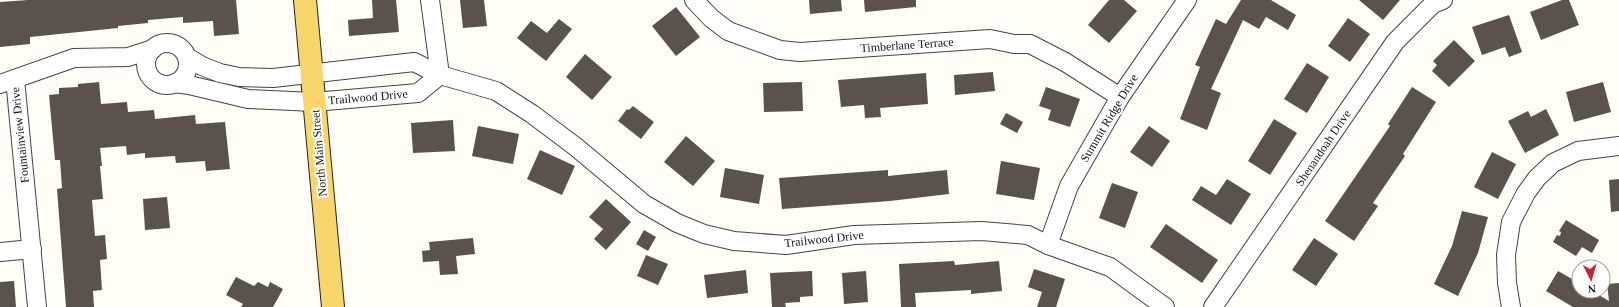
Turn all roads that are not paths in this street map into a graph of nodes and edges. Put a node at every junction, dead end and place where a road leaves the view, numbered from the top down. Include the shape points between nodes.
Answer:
1 (305, 0) edge
2 (430, 0) edge
3 (694, 0) edge
4 (1187, 0) edge
5 (1443, 0) edge
6 (153, 49) junction
7 (128, 57) junction
8 (187, 57) junction
9 (148, 74) junction
10 (312, 74) junction
11 (440, 75) junction
12 (8, 82) edge
13 (175, 83) junction
14 (1120, 97) junction
15 (314, 102) junction
16 (1619, 146) edge
17 (1048, 245) junction
18 (32, 249) junction
19 (0, 252) edge
20 (37, 307) edge
21 (333, 307) edge
22 (1165, 307) edge
23 (1213, 307) edge
24 (1511, 307) edge

1 - 10 main road, North Main Street
2 - 11 street
3 - 14 street, Timberlane Terrace via 728,31 780,50 800,52 990,39 1030,44 1065,62
4 - 14 street, Summit Ridge Drive
5 - 23 street, Shenandoah Drive via 1433,4 1395,42
6 - 7 street, Fountainview Drive
6 - 8 street, Fountainview Drive via 158,45 172,44 184,51
6 - 9 street via 146,60
7 - 9 street
7 - 12 street, Fountainview Drive via 74,58
8 - 10 street, Fountainview Drive via 202,66 239,77 273,78
8 - 13 street via 187,71
9 - 13 street via 158,83
10 - 11 street, Trailwood Drive via 414,62
10 - 15 main road, North Main Street
11 - 15 street, Trailwood Drive via 418,93
11 - 17 street, Trailwood Drive via 496,91 576,147 644,204 704,234 734,241 786,245 854,235 982,231 1028,235
12 - 18 street, Fountainview Drive
13 - 15 street via 248,99
14 - 17 street, Summit Ridge Drive via 1069,186
15 - 21 main road, North Main Street
16 - 24 street via 1578,151 1553,163 1526,193 1511,222 1506,255
17 - 22 street, Trailwood Drive via 1110,267
18 - 19 street
18 - 20 street, Fountainview Drive

